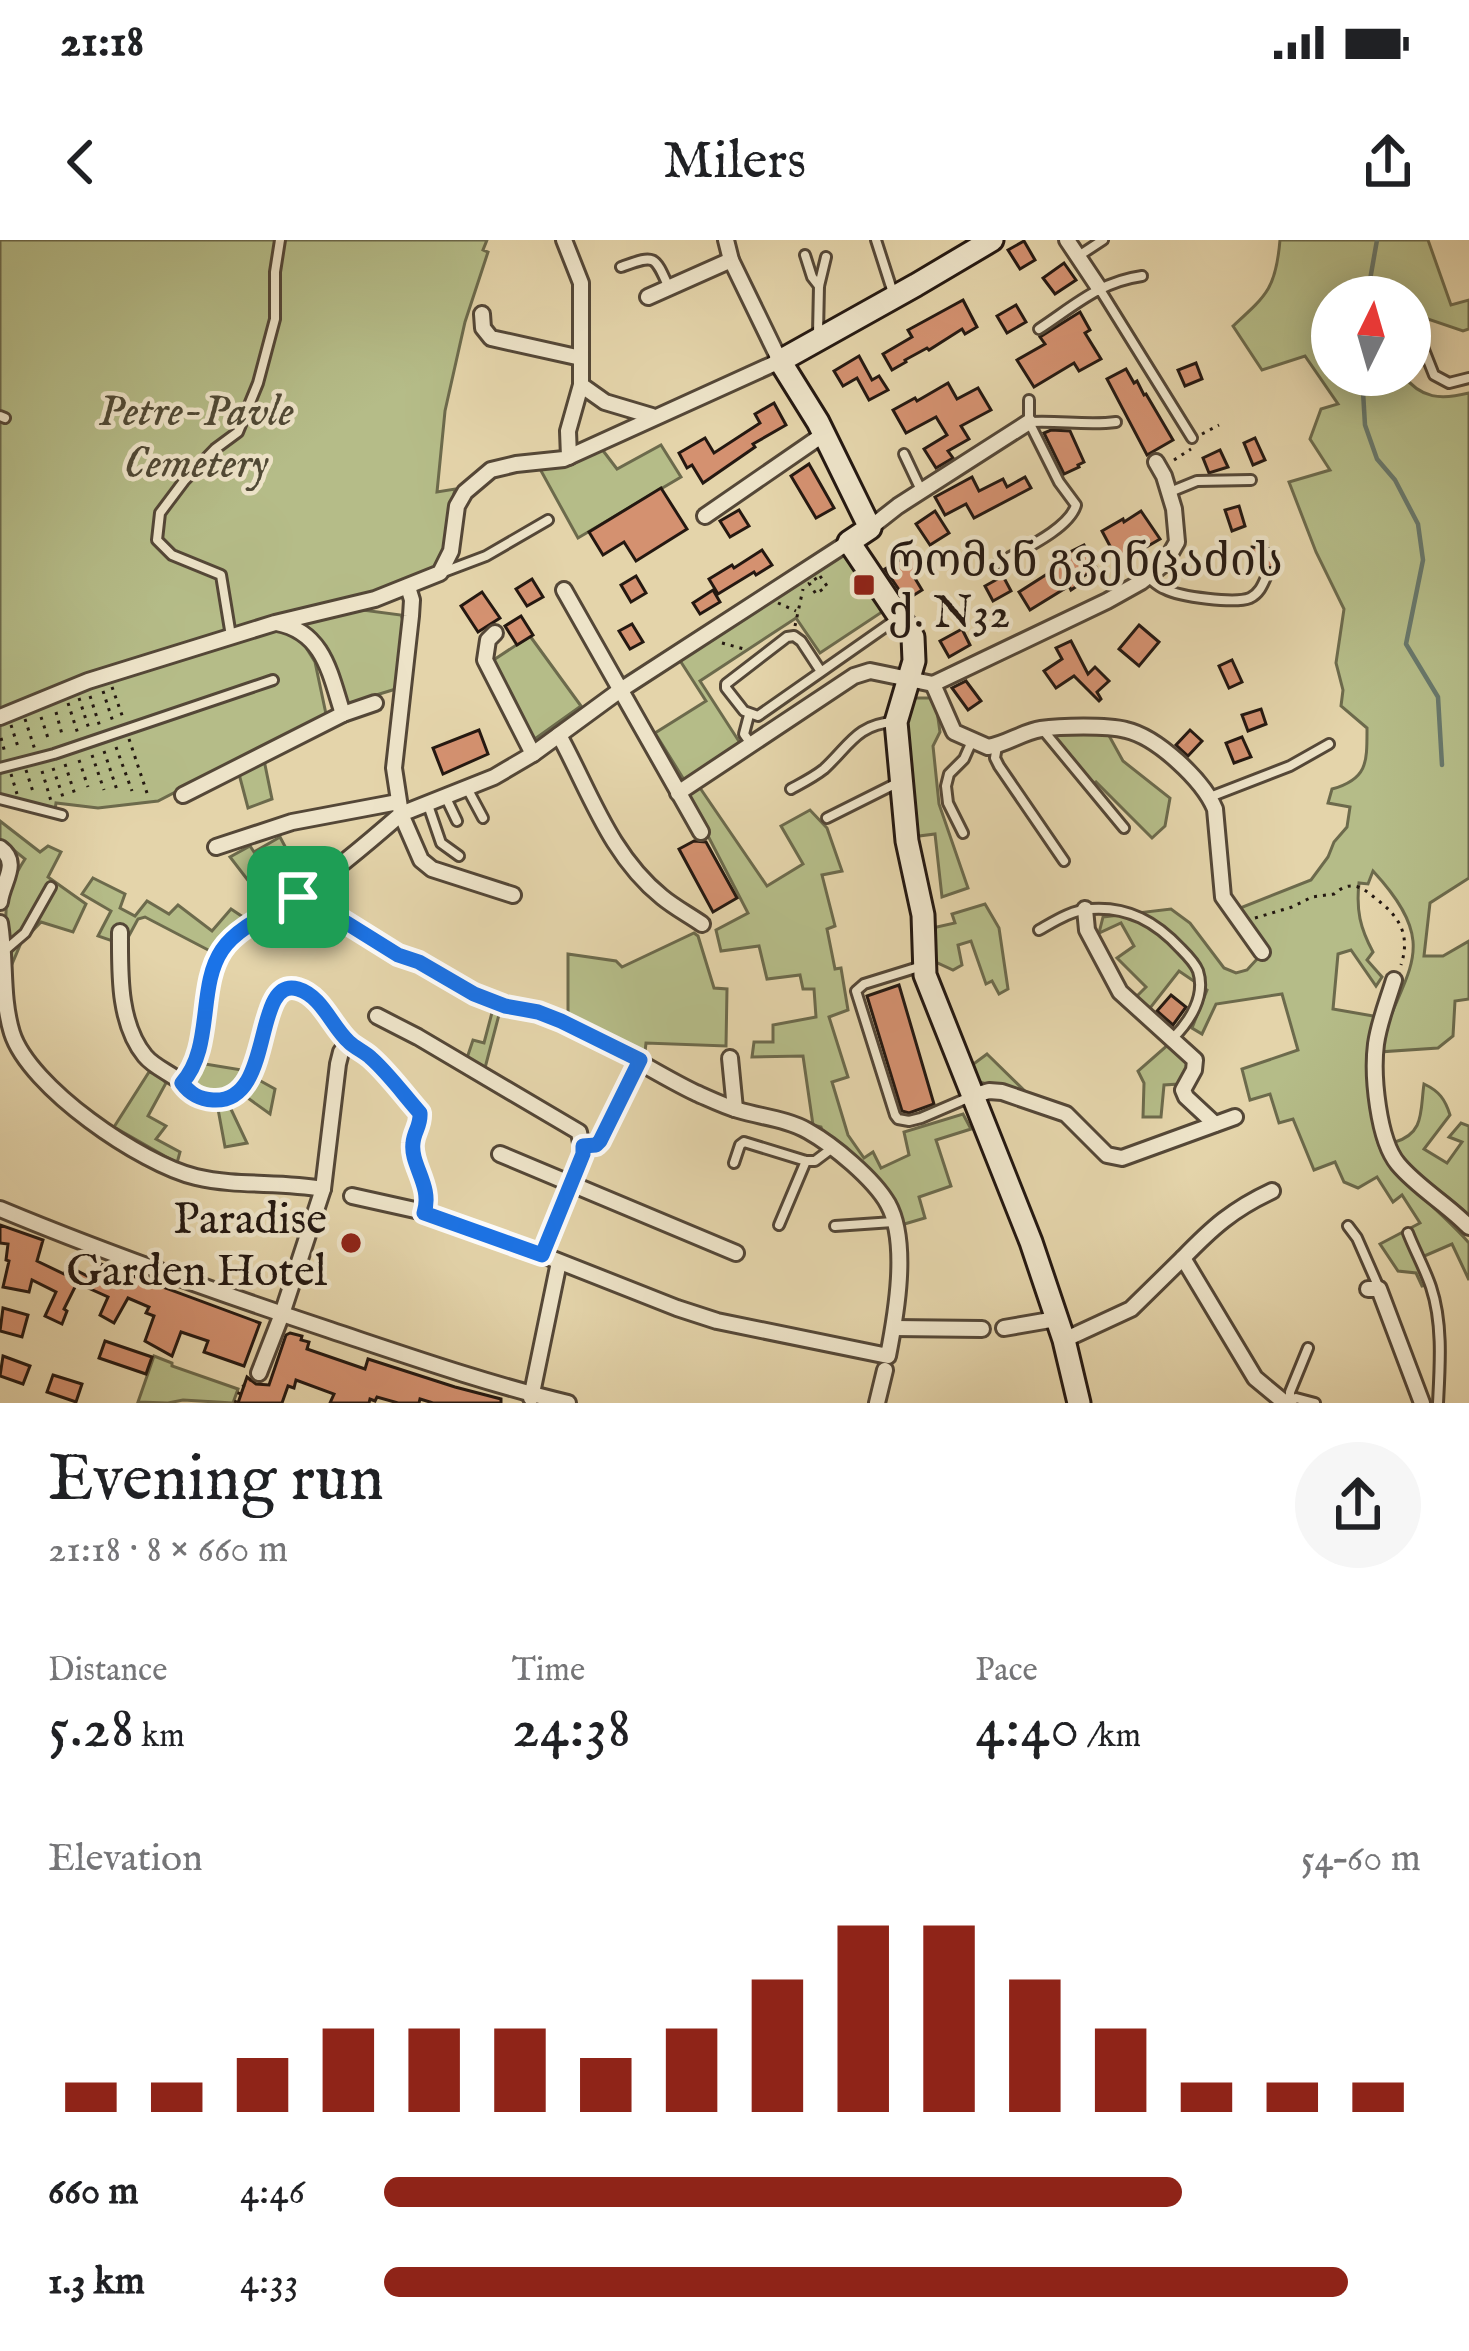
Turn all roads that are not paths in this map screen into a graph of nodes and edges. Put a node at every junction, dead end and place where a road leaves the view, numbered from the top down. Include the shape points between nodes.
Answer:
1 (280, 240) edge
2 (564, 240) edge
3 (876, 240) edge
4 (992, 240) edge
5 (1067, 240) edge
6 (1103, 240) edge
7 (727, 246) edge
8 (963, 247) edge
9 (806, 255) dead end
10 (1078, 256) junction
11 (826, 257) dead end
12 (621, 267) dead end
13 (1142, 276) dead end
14 (819, 286) junction
15 (669, 287) junction
16 (1100, 288) junction
17 (648, 297) dead end
18 (894, 298) junction
19 (482, 314) dead end
20 (1039, 329) dead end
21 (818, 340) junction
22 (581, 358) junction
23 (780, 361) junction
24 (1431, 368) edge
25 (1469, 378) edge
26 (581, 385) junction
27 (1029, 400) dead end
28 (655, 416) junction
29 (1029, 422) junction
30 (1115, 422) dead end
31 (824, 434) junction
32 (1192, 439) road end
33 (904, 454) dead end
34 (569, 457) junction
35 (1160, 469) road end
36 (1251, 481) dead end
37 (922, 491) junction
38 (1169, 493) junction
39 (705, 516) dead end
40 (548, 520) dead end
41 (870, 528) junction
42 (849, 542) junction
43 (994, 566) dead end
44 (440, 573) junction
45 (1267, 575) dead end
46 (1148, 577) junction
47 (408, 587) junction
48 (564, 590) dead end
49 (900, 617) junction
50 (275, 623) junction
51 (495, 633) dead end
52 (231, 636) junction
53 (820, 670) junction
54 (273, 680) dead end
55 (921, 682) junction
56 (620, 691) junction
57 (375, 703) dead end
58 (343, 714) junction
59 (749, 715) junction
60 (0, 717) edge
61 (896, 722) junction
62 (1042, 729) junction
63 (559, 735) junction
64 (972, 741) junction
65 (751, 744) junction
66 (1329, 744) dead end
67 (997, 746) junction
68 (533, 754) junction
69 (0, 768) edge
70 (900, 782) junction
71 (468, 788) junction
72 (791, 789) dead end
73 (678, 793) junction
74 (183, 795) dead end
75 (1210, 796) junction
76 (446, 797) junction
77 (0, 799) edge
78 (428, 804) junction
79 (400, 808) junction
80 (62, 815) dead end
81 (483, 818) dead end
82 (827, 818) dead end
83 (458, 821) dead end
84 (1124, 828) dead end
85 (701, 832) dead end
86 (963, 833) dead end
87 (0, 848) edge
88 (217, 848) dead end
89 (459, 856) dead end
90 (1064, 861) dead end
91 (51, 887) dead end
92 (513, 895) dead end
93 (298, 897) junction
94 (0, 902) edge
95 (1085, 909) junction
96 (0, 923) edge
97 (702, 924) dead end
98 (1039, 930) dead end
99 (120, 932) dead end
100 (4, 951) junction
101 (1262, 952) dead end
102 (924, 966) junction
103 (1394, 980) road end
104 (377, 1016) dead end
105 (1172, 1039) junction
106 (348, 1042) junction
107 (730, 1058) dead end
108 (182, 1083) junction
109 (972, 1096) junction
110 (735, 1109) junction
111 (1235, 1117) dead end
112 (1215, 1124) junction
113 (832, 1149) junction
114 (500, 1154) dead end
115 (806, 1161) junction
116 (734, 1163) dead end
117 (572, 1181) junction
118 (323, 1189) junction
119 (1272, 1191) dead end
120 (352, 1196) dead end
121 (0, 1209) edge
122 (424, 1213) junction
123 (895, 1222) junction
124 (778, 1225) dead end
125 (835, 1226) dead end
126 (1348, 1226) dead end
127 (1469, 1227) edge
128 (1408, 1233) dead end
129 (736, 1253) dead end
130 (542, 1255) junction
131 (1183, 1258) junction
132 (560, 1262) junction
133 (1373, 1289) joint
134 (282, 1314) junction
135 (894, 1328) junction
136 (1004, 1328) dead end
137 (982, 1329) dead end
138 (1060, 1329) junction
139 (1308, 1348) dead end
140 (886, 1363) junction
141 (259, 1373) dead end
142 (531, 1399) edge
143 (1288, 1402) edge
144 (568, 1403) edge
145 (878, 1403) edge
146 (1079, 1403) edge
147 (1315, 1403) edge
148 (1422, 1403) edge
149 (1438, 1403) edge

1 - 52 lane via 275,319 238,432 160,513 158,540 172,555 221,574
2 - 22 street via 581,283
3 - 18 lane
4 - 8 street
5 - 10 street
6 - 10 lane
7 - 15 street
7 - 23 street
8 - 18 street
9 - 14 lane
10 - 16 street
11 - 14 lane
12 - 15 lane via 653,258
13 - 16 lane
14 - 21 lane
15 - 17 street
16 - 20 lane
16 - 32 lane
18 - 21 street
19 - 22 street via 491,338
21 - 23 street
22 - 26 street
23 - 28 street
23 - 31 street
24 - 25 lane via 1449,383
26 - 28 street via 605,402
26 - 34 street
27 - 29 lane
28 - 34 street
29 - 30 lane
29 - 37 street
29 - 43 lane via 1076,513
31 - 39 street
31 - 41 street
33 - 37 lane
34 - 44 street via 491,470 477,480 457,506
35 - 38 street
36 - 38 lane via 1197,481
37 - 41 street
38 - 46 street via 1177,542
40 - 44 lane
41 - 42 street
42 - 49 street
42 - 56 street via 814,573
44 - 47 street
45 - 46 lane via 1252,597 1238,600 1165,590
46 - 55 street
47 - 50 street
47 - 79 street via 394,768
48 - 56 street
49 - 53 lane
49 - 55 street via 913,637
50 - 52 street
50 - 58 street via 318,647
51 - 68 street via 485,660
52 - 60 street
53 - 59 lane
53 - 59 lane via 801,641 787,637 726,684
54 - 69 lane
55 - 61 street
55 - 64 street via 954,732
55 - 65 street via 870,671 854,676
56 - 63 street
56 - 73 street
57 - 58 street
58 - 74 street
59 - 65 lane via 744,734
61 - 70 street
61 - 72 lane via 865,728
62 - 67 street
62 - 75 street via 1127,730 1158,746
62 - 84 lane
63 - 68 street
63 - 97 street via 618,849 663,898
64 - 67 street
64 - 86 lane via 946,786
65 - 73 street
66 - 75 lane
67 - 90 lane via 994,758
68 - 71 street
70 - 82 lane
70 - 102 street
71 - 76 street
71 - 81 lane
73 - 85 street
75 - 101 street via 1223,896
76 - 78 street
76 - 83 lane
77 - 80 lane
78 - 79 street
78 - 89 lane via 442,843
79 - 88 street via 292,822
79 - 92 street via 421,860
79 - 93 street
87 - 94 street via 11,863
91 - 100 lane via 25,934
93 - 108 street via 221,951 193,1069
93 - 110 street via 474,994 561,1021
95 - 98 lane
95 - 105 street via 1114,985
95 - 105 lane via 1112,909 1157,926 1198,969 1196,1006
96 - 100 street
99 - 108 street via 134,1038
100 - 118 street via 14,1039 88,1118 164,1167 193,1176
102 - 109 street
102 - 109 lane via 856,991 895,1115 909,1121
103 - 127 street via 1376,1046 1380,1118 1393,1159
104 - 117 street via 579,1132 583,1154
105 - 112 street via 1196,1064 1186,1097
106 - 108 street via 319,1004 290,989 272,1004 242,1090 215,1100 190,1094
106 - 118 street via 338,1064
106 - 122 street via 420,1113 413,1141
107 - 110 street
109 - 112 street via 1002,1092 1066,1114 1103,1151 1122,1158
109 - 138 street
110 - 113 street via 795,1125
111 - 112 street
113 - 115 lane
113 - 123 street via 873,1184
114 - 117 street
115 - 116 lane via 744,1142
115 - 124 lane
117 - 129 street
117 - 130 street
118 - 134 street
119 - 131 street via 1215,1224
120 - 122 street
121 - 134 street
122 - 130 street
123 - 125 lane
123 - 135 street
126 - 133 lane
128 - 149 lane via 1436,1310
130 - 132 street
131 - 138 street via 1131,1310
131 - 143 street via 1255,1378
132 - 140 street via 677,1309
132 - 142 street
133 - 148 street
134 - 141 street
134 - 142 street
135 - 137 street
135 - 140 street
136 - 138 street
138 - 146 street
139 - 143 lane
140 - 145 street
142 - 144 street
143 - 147 lane

